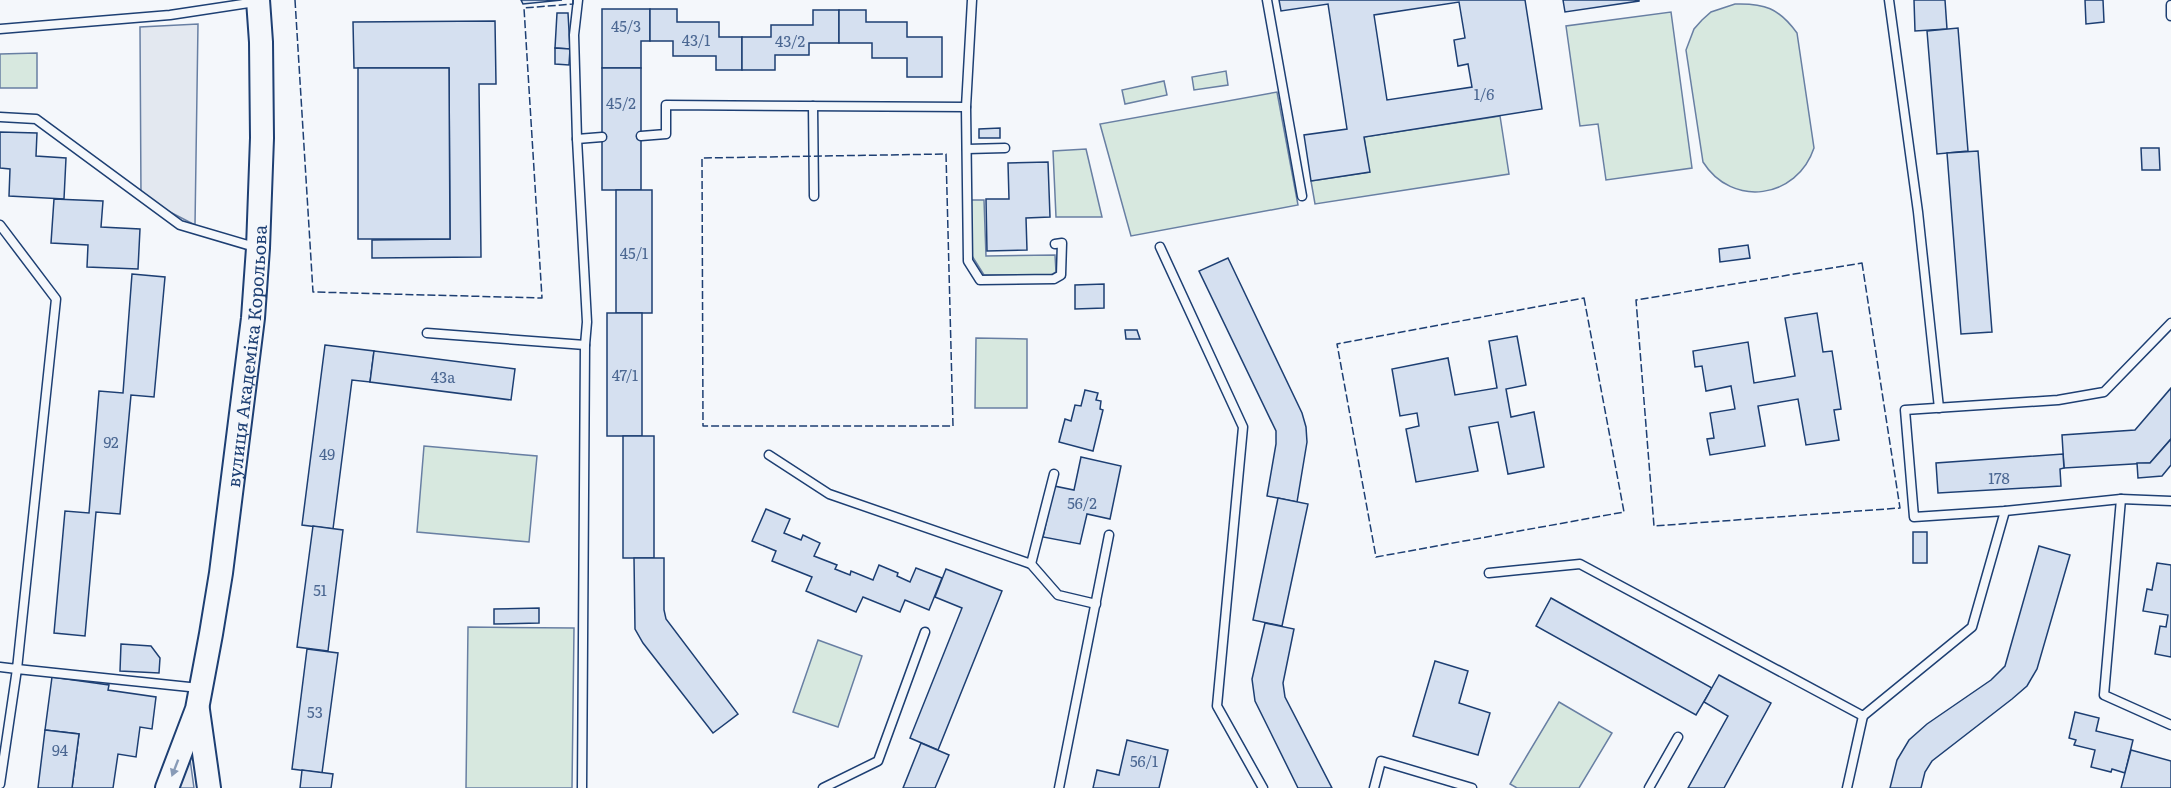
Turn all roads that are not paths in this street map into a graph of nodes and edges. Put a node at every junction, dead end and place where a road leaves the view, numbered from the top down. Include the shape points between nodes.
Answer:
1 (578, 0) edge
2 (972, 0) edge
3 (1268, 0) edge
4 (1889, 0) edge
5 (258, 1) edge
6 (2170, 3) edge
7 (170, 15) junction
8 (2171, 16) edge
9 (170, 26) dead end
10 (0, 29) edge
11 (813, 106) junction
12 (966, 107) junction
13 (0, 117) edge
14 (641, 136) dead end
15 (602, 137) dead end
16 (577, 139) junction
17 (1005, 148) dead end
18 (967, 149) junction
19 (814, 196) dead end
20 (1302, 196) dead end
21 (0, 225) edge
22 (1055, 244) dead end
23 (1160, 247) dead end
24 (258, 248) junction
25 (2171, 323) edge
26 (427, 333) dead end
27 (585, 345) junction
28 (1939, 408) junction
29 (770, 455) dead end
30 (1054, 474) dead end
31 (2121, 499) junction
32 (2171, 501) edge
33 (2005, 511) junction
34 (1110, 536) dead end
35 (1031, 564) junction
36 (1489, 573) dead end
37 (1096, 604) junction
38 (925, 632) dead end
39 (0, 667) edge
40 (17, 669) junction
41 (199, 698) junction
42 (1863, 716) junction
43 (2171, 725) edge
44 (1678, 737) dead end
45 (0, 784) edge
46 (167, 788) edge
47 (209, 788) edge
48 (582, 788) edge
49 (823, 788) edge
50 (1059, 788) edge
51 (1263, 788) edge
52 (1374, 788) edge
53 (1472, 788) edge
54 (1649, 788) edge
55 (1847, 788) edge

1 - 16 lane via 574,35
2 - 12 lane
3 - 20 lane
4 - 28 lane
5 - 7 lane
5 - 24 main road, вулиця Академіка Корольова via 262,138
6 - 8 lane
7 - 9 lane
7 - 10 lane
11 - 12 lane
11 - 14 lane via 666,105 666,134
11 - 19 lane
12 - 18 lane
13 - 24 lane via 36,119 180,225
15 - 16 lane
16 - 27 lane
17 - 18 lane
18 - 22 lane via 968,261 980,280 1054,279 1061,275 1062,243
21 - 40 lane via 56,299
23 - 51 lane via 1243,427 1217,706
24 - 41 main road, вулиця Академіка Корольова via 221,573
25 - 28 lane via 2104,392 2058,400
26 - 27 lane
27 - 48 lane
28 - 33 lane via 1905,410 1914,517
29 - 35 lane via 829,494
30 - 35 lane
31 - 32 lane
31 - 33 lane
31 - 43 lane via 2104,695
33 - 42 lane via 1972,627
34 - 37 lane
35 - 37 lane via 1058,595
36 - 42 lane via 1580,564
37 - 50 lane
38 - 49 lane via 878,761
39 - 40 lane
40 - 41 lane
40 - 45 lane
41 -> 46 main road, вулиця Академіка Корольова
41 - 47 main road, вулиця Академіка Корольова
42 - 55 lane
44 - 54 lane
52 - 53 lane via 1381,761

